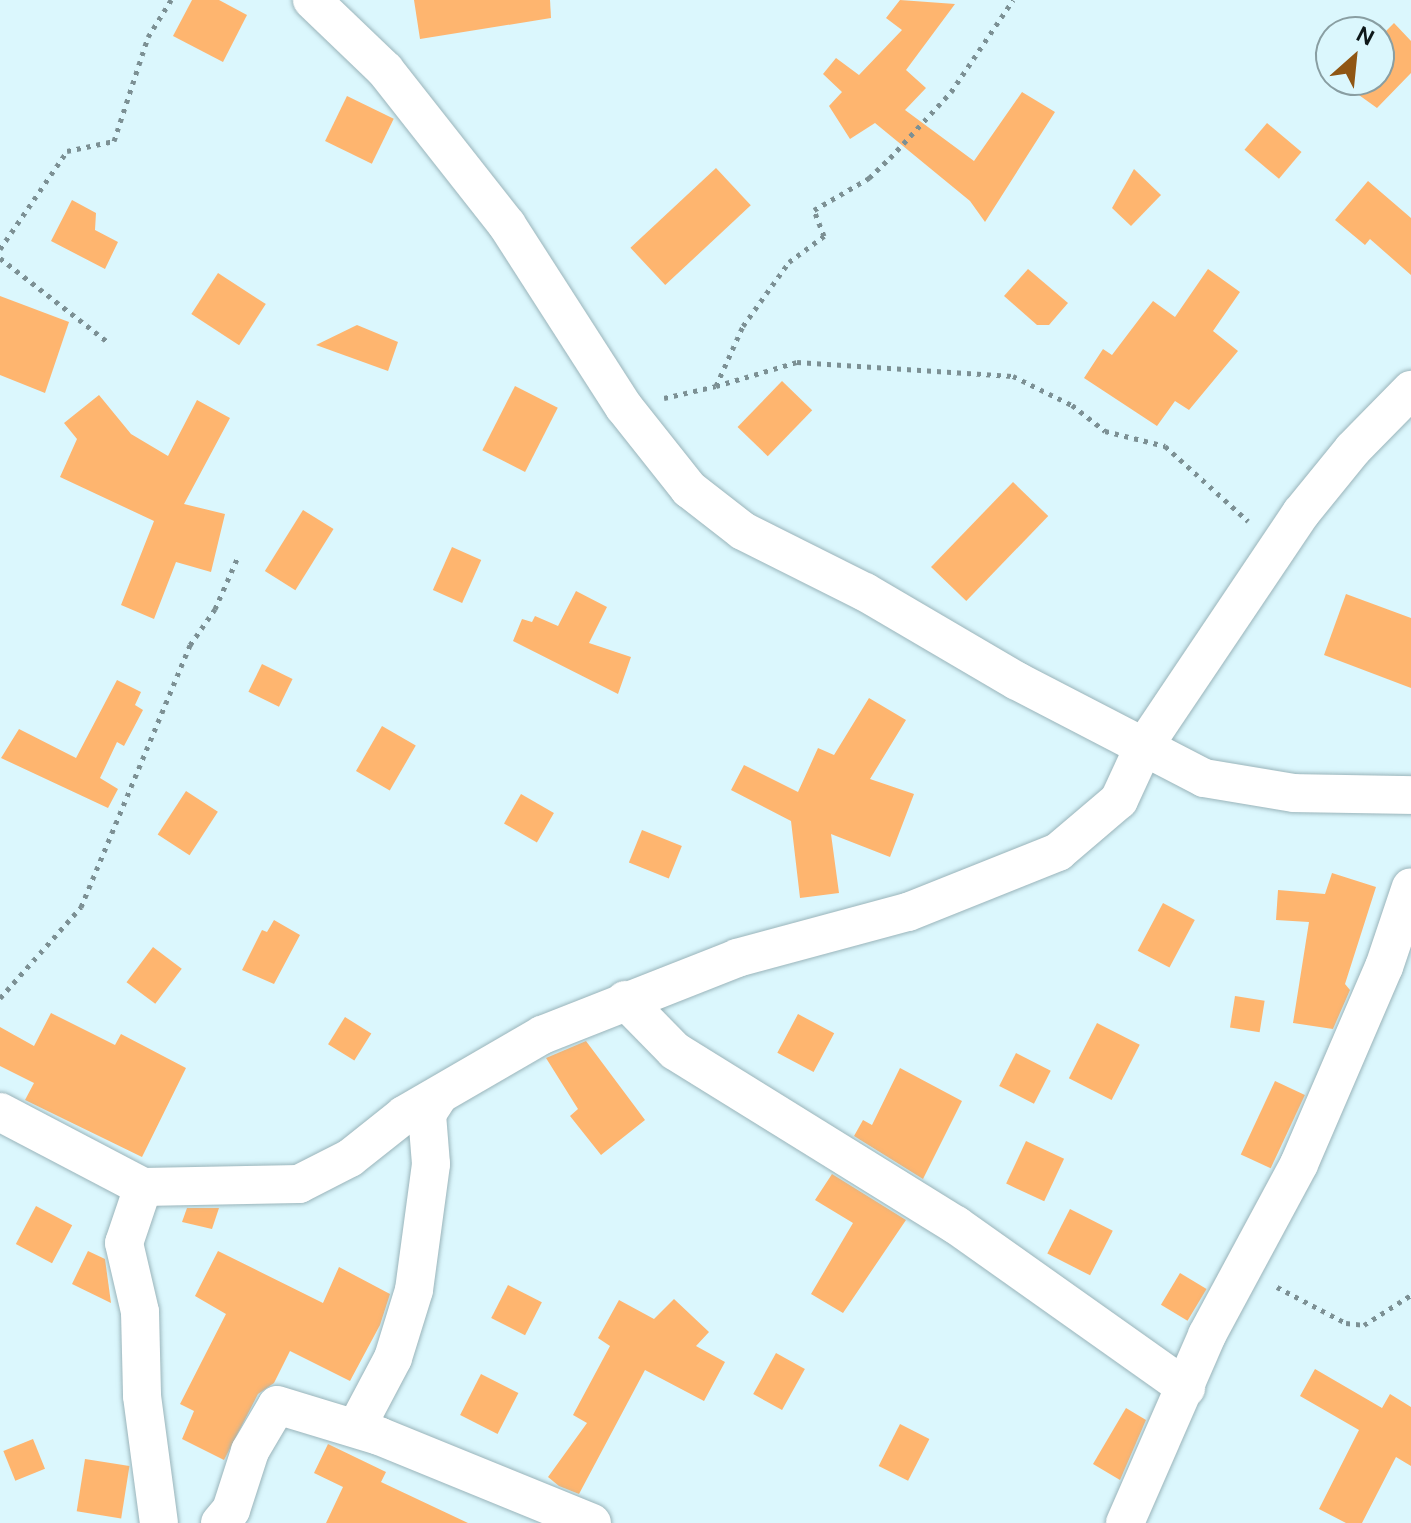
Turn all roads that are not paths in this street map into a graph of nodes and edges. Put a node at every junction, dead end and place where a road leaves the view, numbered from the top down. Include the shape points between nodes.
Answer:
1 (312, 0) edge
2 (1411, 390) edge
3 (1143, 748) junction
4 (1411, 795) edge
5 (1411, 887) edge
6 (625, 1000) junction
7 (438, 1097) junction
8 (0, 1112) edge
9 (143, 1187) junction
10 (1186, 1388) junction
11 (356, 1428) junction
12 (159, 1523) edge
13 (220, 1523) edge
14 (592, 1523) edge
15 (1125, 1523) edge

1 - 3 street via 385,70 507,225 624,407 689,489 743,531 865,592
2 - 3 street via 1353,449 1277,547
3 - 4 street via 1204,778 1294,793
3 - 6 street via 1119,800 1058,852 908,912 737,958
5 - 10 street via 1384,967 1299,1164 1242,1266
6 - 7 street via 542,1035
6 - 10 street via 675,1051 956,1225
7 - 9 street via 404,1115 350,1158 299,1184
7 - 11 street via 427,1114 431,1164 414,1290 393,1358
8 - 9 street
9 - 12 street via 124,1243 140,1312 142,1396
10 - 15 street
11 - 13 street via 277,1405 250,1451 231,1510
11 - 14 street

